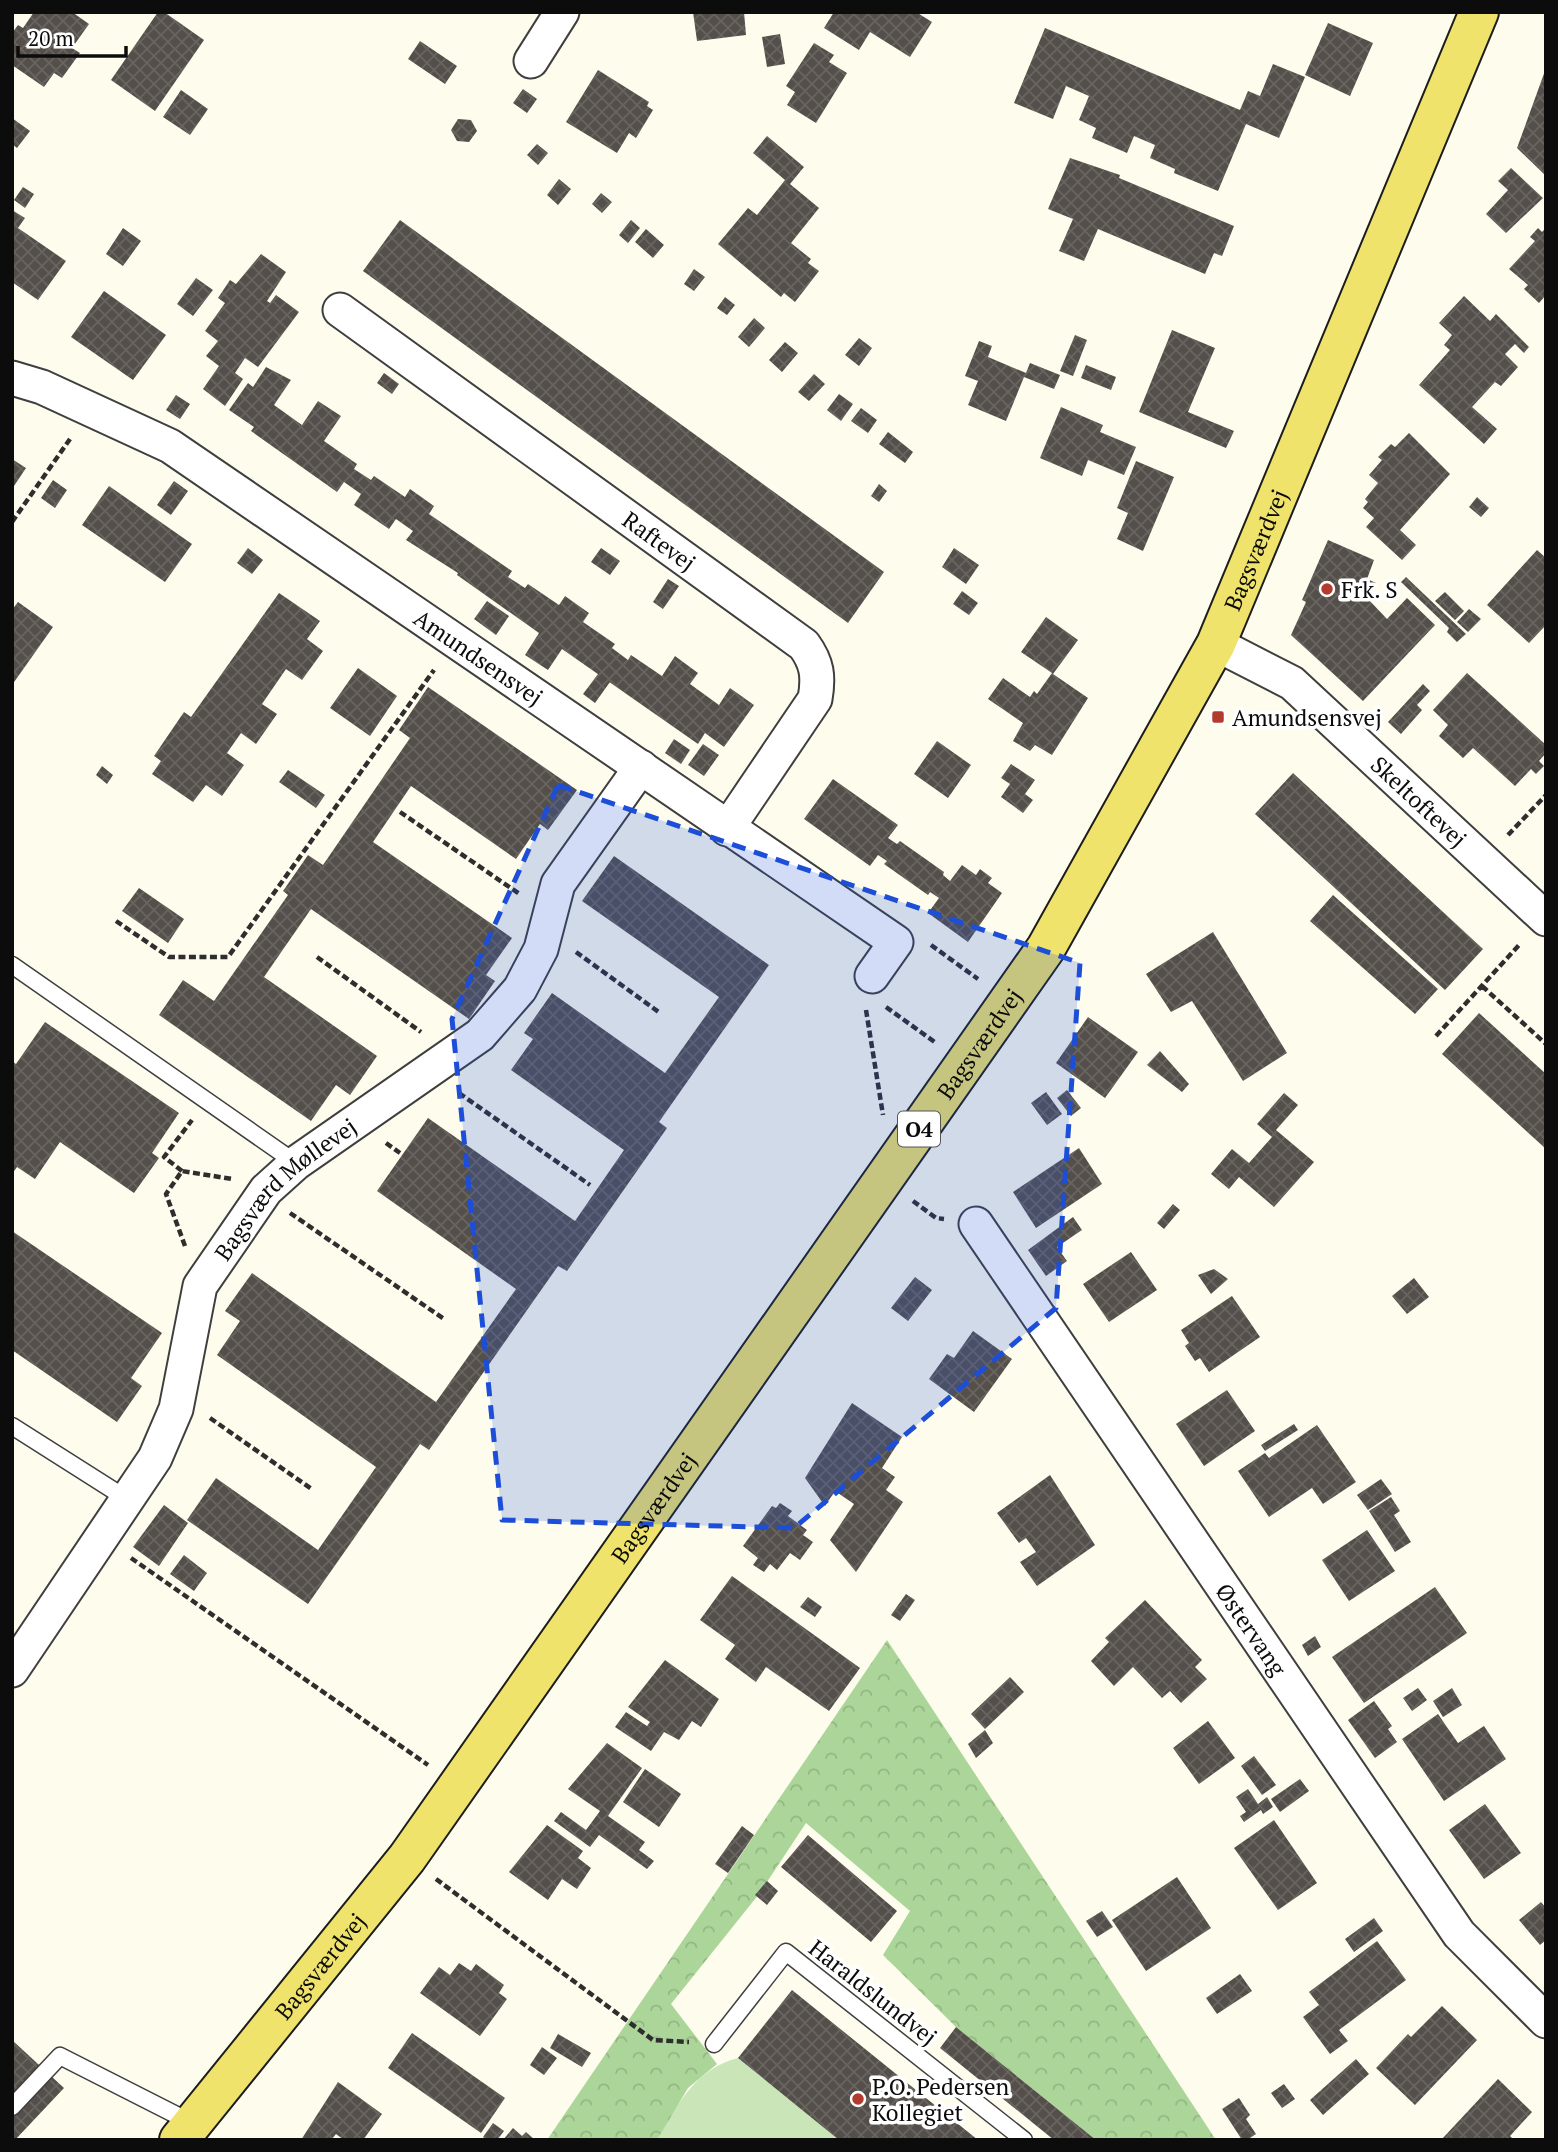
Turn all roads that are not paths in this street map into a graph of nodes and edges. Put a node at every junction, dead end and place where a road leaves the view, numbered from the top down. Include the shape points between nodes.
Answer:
1 (562, 12) edge
2 (1479, 12) edge
3 (531, 61) dead end
4 (340, 310) dead end
5 (12, 378) edge
6 (1216, 644) junction
7 (641, 766) junction
8 (727, 829) junction
9 (1545, 919) edge
10 (12, 965) edge
11 (867, 983) road end
12 (296, 1163) junction
13 (976, 1224) road end
14 (12, 1426) edge
15 (127, 1499) junction
16 (12, 1670) edge
17 (1546, 2021) edge
18 (714, 2043) road end
19 (12, 2107) edge
20 (186, 2132) edge
21 (1024, 2140) edge

1 - 3 street
2 - 6 main road, Bagsværdvej / O4
4 - 8 street, Raftevej via 804,645 815,660 815,699
5 - 7 street, Amundsensvej via 42,387 170,446
6 - 9 street, Skeltoftevej via 1292,683
6 - 20 main road, Bagsværdvej / O4 via 1092,871 1010,1002 407,1858
7 - 8 street, Amundsensvej
7 - 12 street, Bagsværd Møllevej via 558,884 541,949 520,989 480,1035
8 - 11 street, Amundsensvej via 896,942
10 - 12 lane
12 - 15 street, Bagsværd Møllevej via 263,1195 200,1286 177,1409 155,1458
13 - 17 street, Østervang via 1459,1934
14 - 15 lane
15 - 16 street, Bagsværd Møllevej
18 - 21 lane, Haraldslundvej via 786,1951
19 - 20 lane via 60,2056

